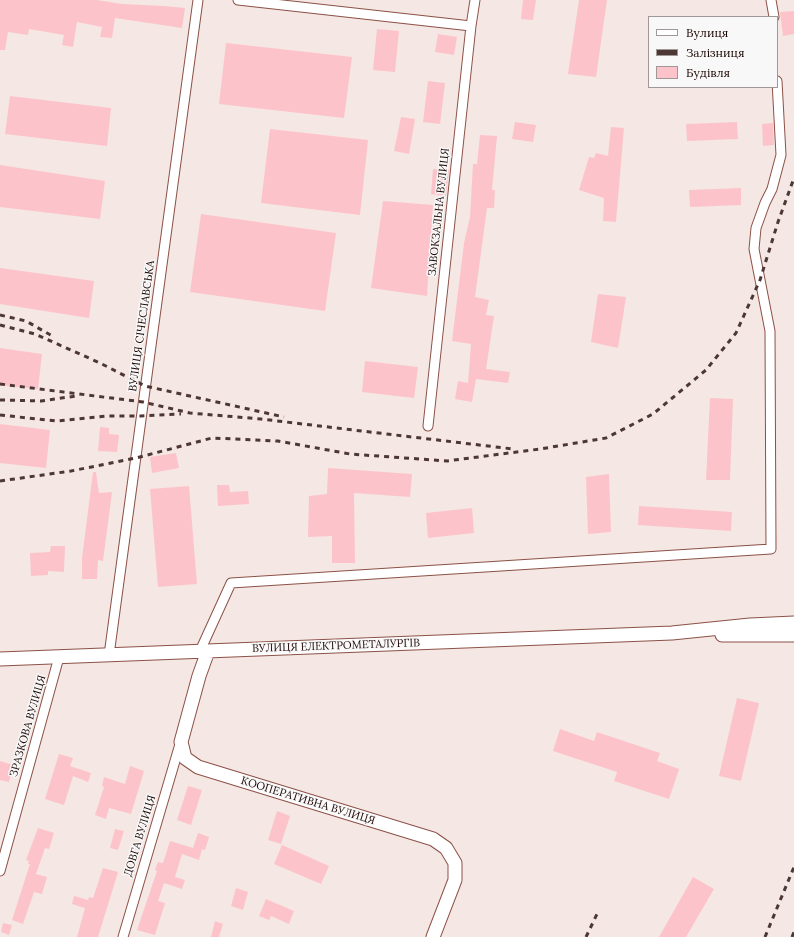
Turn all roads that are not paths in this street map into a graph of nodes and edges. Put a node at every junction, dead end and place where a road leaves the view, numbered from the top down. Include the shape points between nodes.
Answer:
1 (198, 0) edge
2 (238, 0) edge
3 (475, 0) edge
4 (771, 0) edge
5 (774, 16) edge
6 (470, 26) junction
7 (777, 88) edge
8 (428, 426) dead end
9 (794, 623) edge
10 (775, 630) junction
11 (794, 635) edge
12 (204, 651) junction
13 (109, 655) junction
14 (59, 657) junction
15 (0, 659) edge
16 (181, 742) junction
17 (0, 871) edge
18 (123, 937) edge
19 (433, 937) edge

1 - 13 street, ВУЛИЦЯ СІЧЕСЛАВСЬКА
2 - 6 street
3 - 6 street, ЗАВОКЗАЛЬНА ВУЛИЦЯ
4 - 5 street
6 - 8 street, ЗАВОКЗАЛЬНА ВУЛИЦЯ
7 - 12 street via 781,155 772,189 756,228 754,249 770,331 771,549 231,583
9 - 10 main road
10 - 11 main road
10 - 12 main road, ВУЛИЦЯ ЕЛЕКТРОМЕТАЛУРГІВ
12 - 13 main road, ВУЛИЦЯ ЕЛЕКТРОМЕТАЛУРГІВ
12 - 16 main road
13 - 14 main road, ВУЛИЦЯ ЕЛЕКТРОМЕТАЛУРГІВ
14 - 15 main road, ВУЛИЦЯ ЕЛЕКТРОМЕТАЛУРГІВ
14 - 17 street, ЗРАЗКОВА ВУЛИЦЯ
16 - 18 street, ДОВГА ВУЛИЦЯ
16 - 19 main road, КООПЕРАТИВНА ВУЛИЦЯ via 185,758 198,767 433,839 446,848 455,863 455,880

